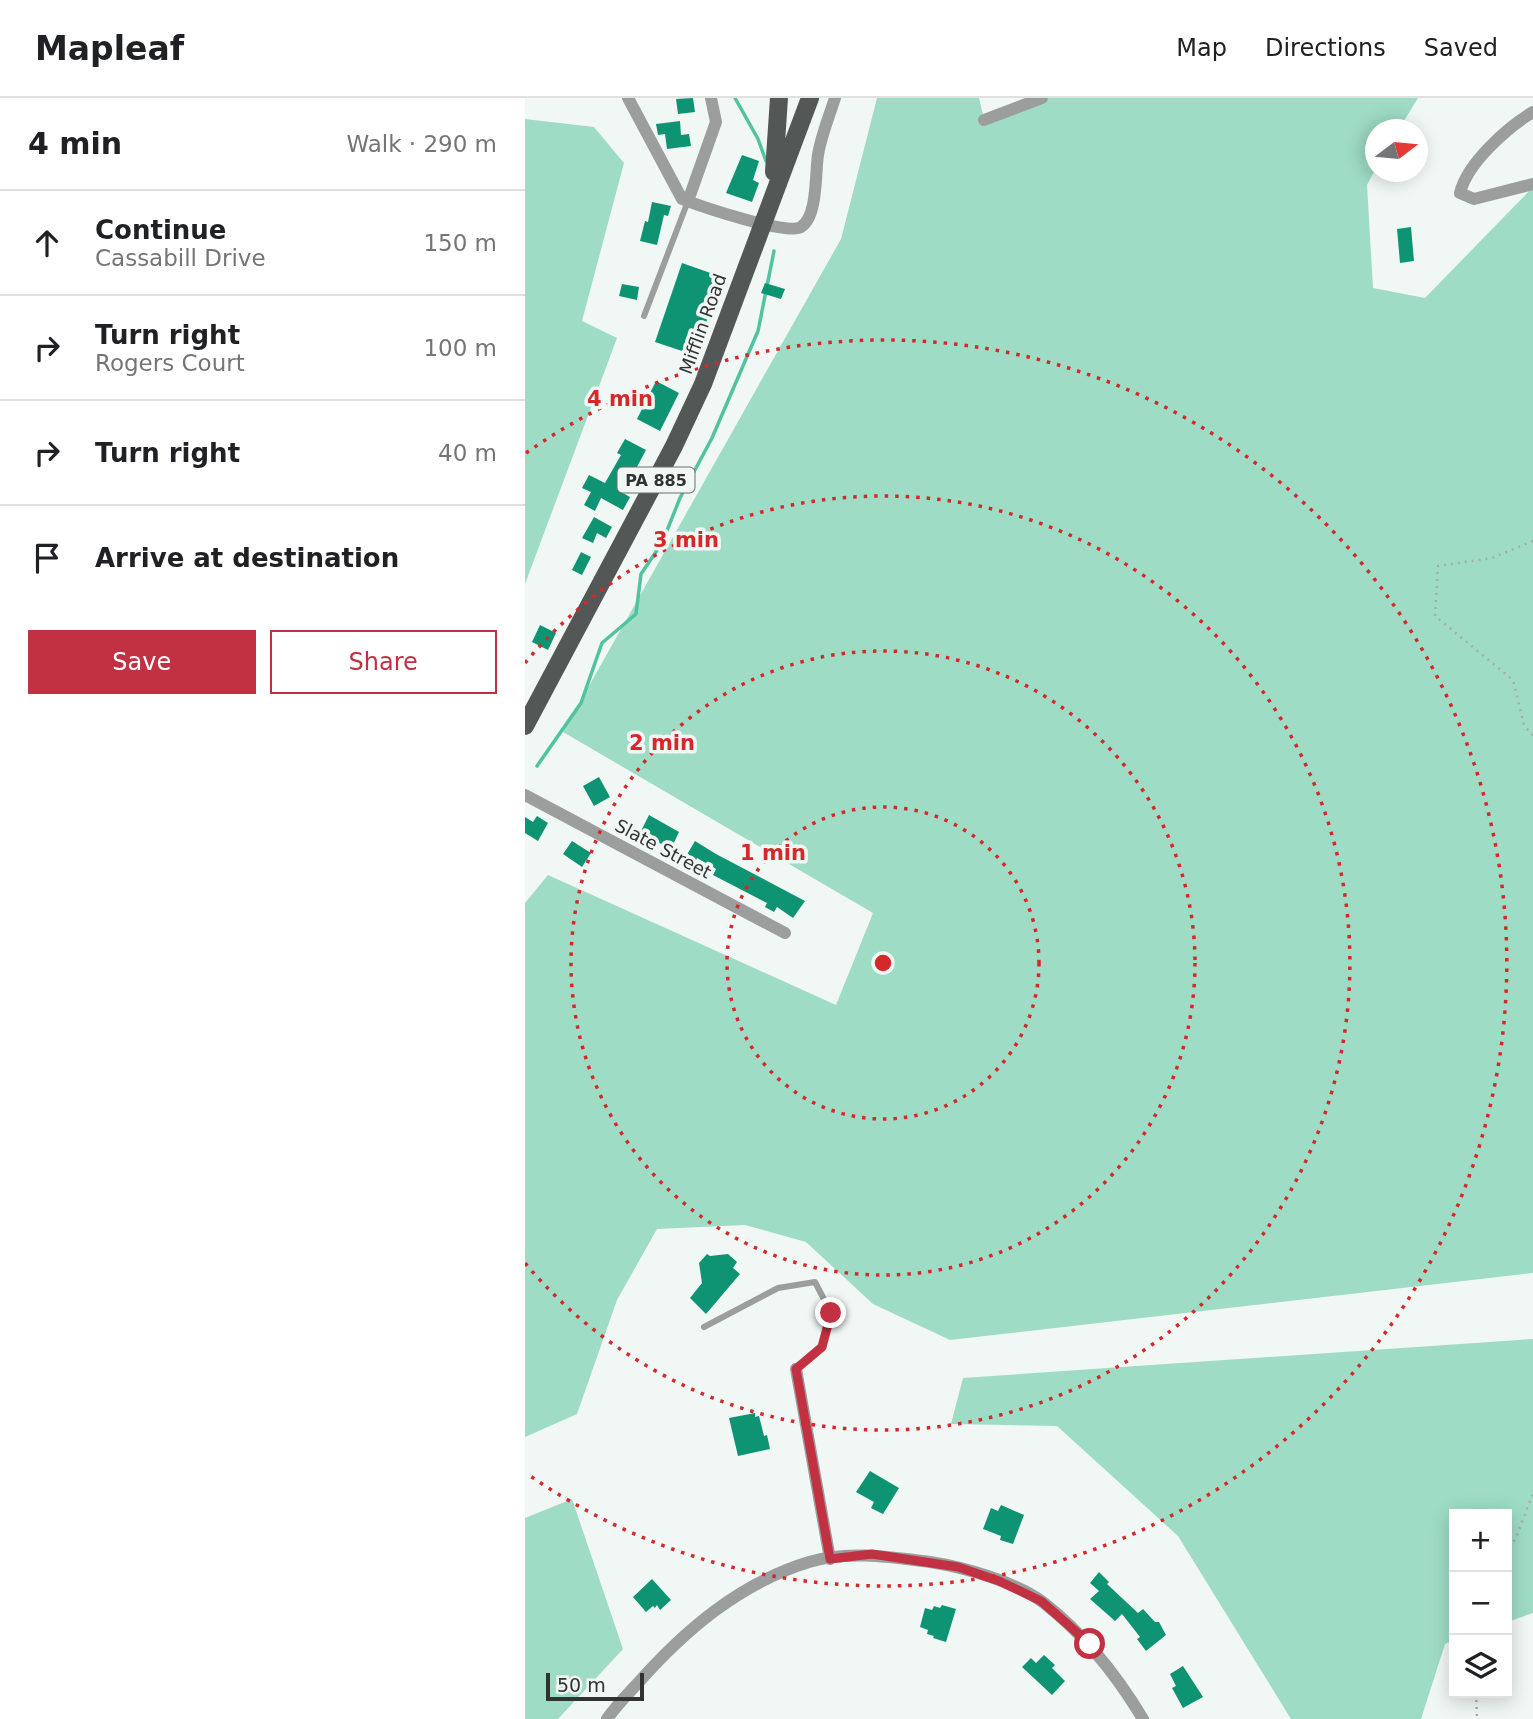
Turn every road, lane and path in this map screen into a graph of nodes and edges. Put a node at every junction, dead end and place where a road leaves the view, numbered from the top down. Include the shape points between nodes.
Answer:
1 (628, 98) edge
2 (711, 98) edge
3 (779, 98) edge
4 (807, 98) edge
5 (835, 98) edge
6 (1042, 98) edge
7 (1533, 111) edge
8 (984, 120) dead end
9 (1533, 184) edge
10 (688, 201) junction
11 (769, 203) junction
12 (761, 224) junction
13 (644, 316) dead end
14 (1533, 541) edge
15 (525, 726) edge
16 (1533, 736) edge
17 (525, 796) edge
18 (785, 933) dead end
19 (704, 1327) dead end
20 (796, 1369) joint
21 (1533, 1493) edge
22 (1512, 1545) edge
23 (830, 1559) junction
24 (1476, 1698) edge
25 (607, 1719) edge
26 (1143, 1719) edge
27 (1477, 1719) edge

1 - 10 street via 682,199
2 - 10 street via 716,122
3 - 11 main road
4 - 11 main road, Mifflin Road / PA 885
5 - 12 street via 818,154 810,216 793,230
6 - 8 street
7 - 9 street via 1512,125 1475,165 1460,193 1474,199
10 - 12 street
10 - 13 lane
11 - 12 main road, Mifflin Road / PA 885
12 - 15 main road, Mifflin Road / PA 885 via 703,384 674,446
14 - 16 path via 1492,558 1438,566 1435,616 1513,680 1524,725
17 - 18 street, Slate Street
19 - 20 lane via 778,1288 815,1282 831,1313 822,1347
20 - 23 street
21 - 22 path
23 - 25 street via 811,1561 754,1583 733,1597 654,1665
23 - 26 street via 872,1554 958,1567 1041,1601 1090,1644
24 - 27 path

